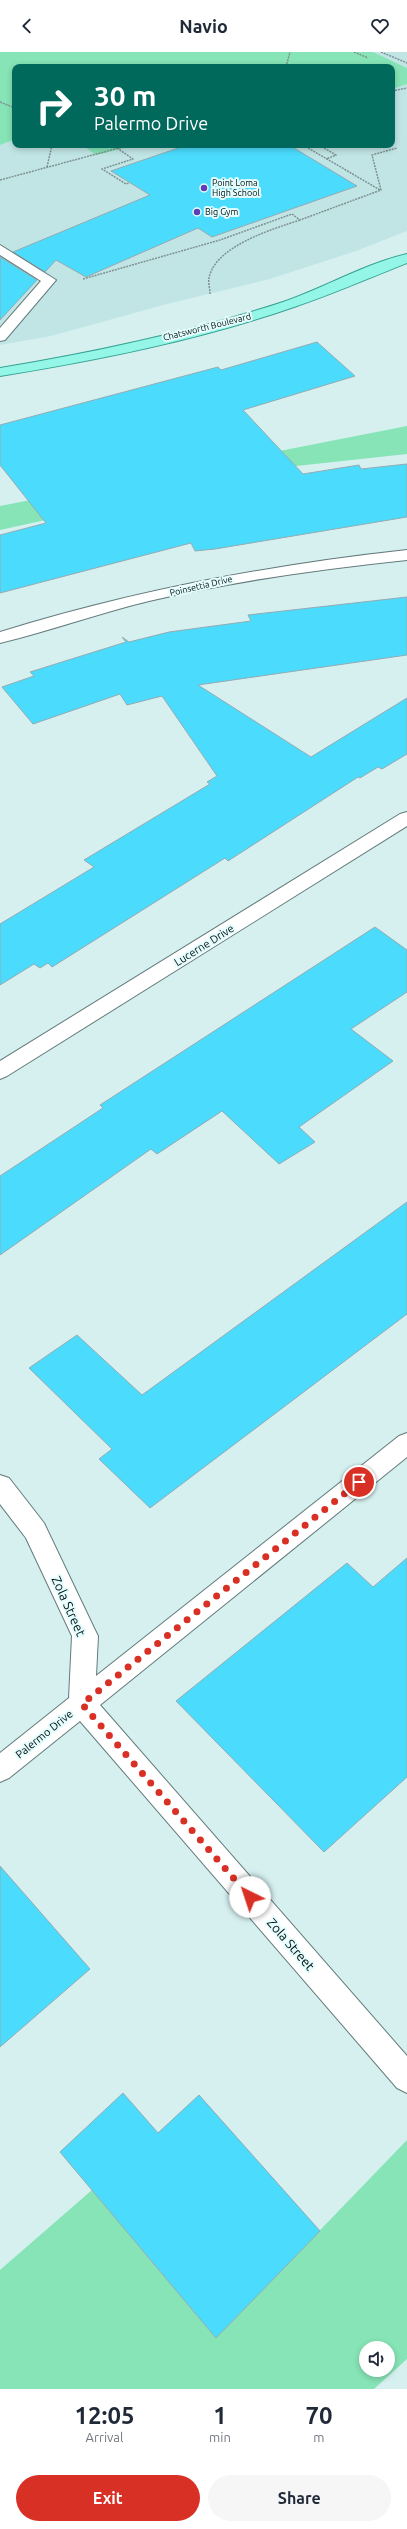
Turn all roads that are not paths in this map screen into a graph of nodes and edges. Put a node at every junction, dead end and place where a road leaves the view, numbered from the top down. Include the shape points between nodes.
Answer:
1 (0, 249) edge
2 (405, 259) edge
3 (0, 337) edge
4 (0, 372) edge
5 (407, 555) edge
6 (0, 638) edge
7 (407, 818) edge
8 (0, 1072) edge
9 (407, 1443) edge
10 (0, 1485) edge
11 (82, 1704) junction
12 (0, 1769) edge
13 (407, 2078) edge

1 - 3 street via 49,280
2 - 4 main road, Chatsworth Boulevard via 308,298 257,315 96,354
5 - 6 street, Poinsettia Drive via 236,578 70,615
7 - 8 street, Lucerne Drive
9 - 11 street, Palermo Drive
10 - 11 street, Zola Street via 35,1531 85,1636
11 - 12 street, Palermo Drive
11 - 13 street, Zola Street

